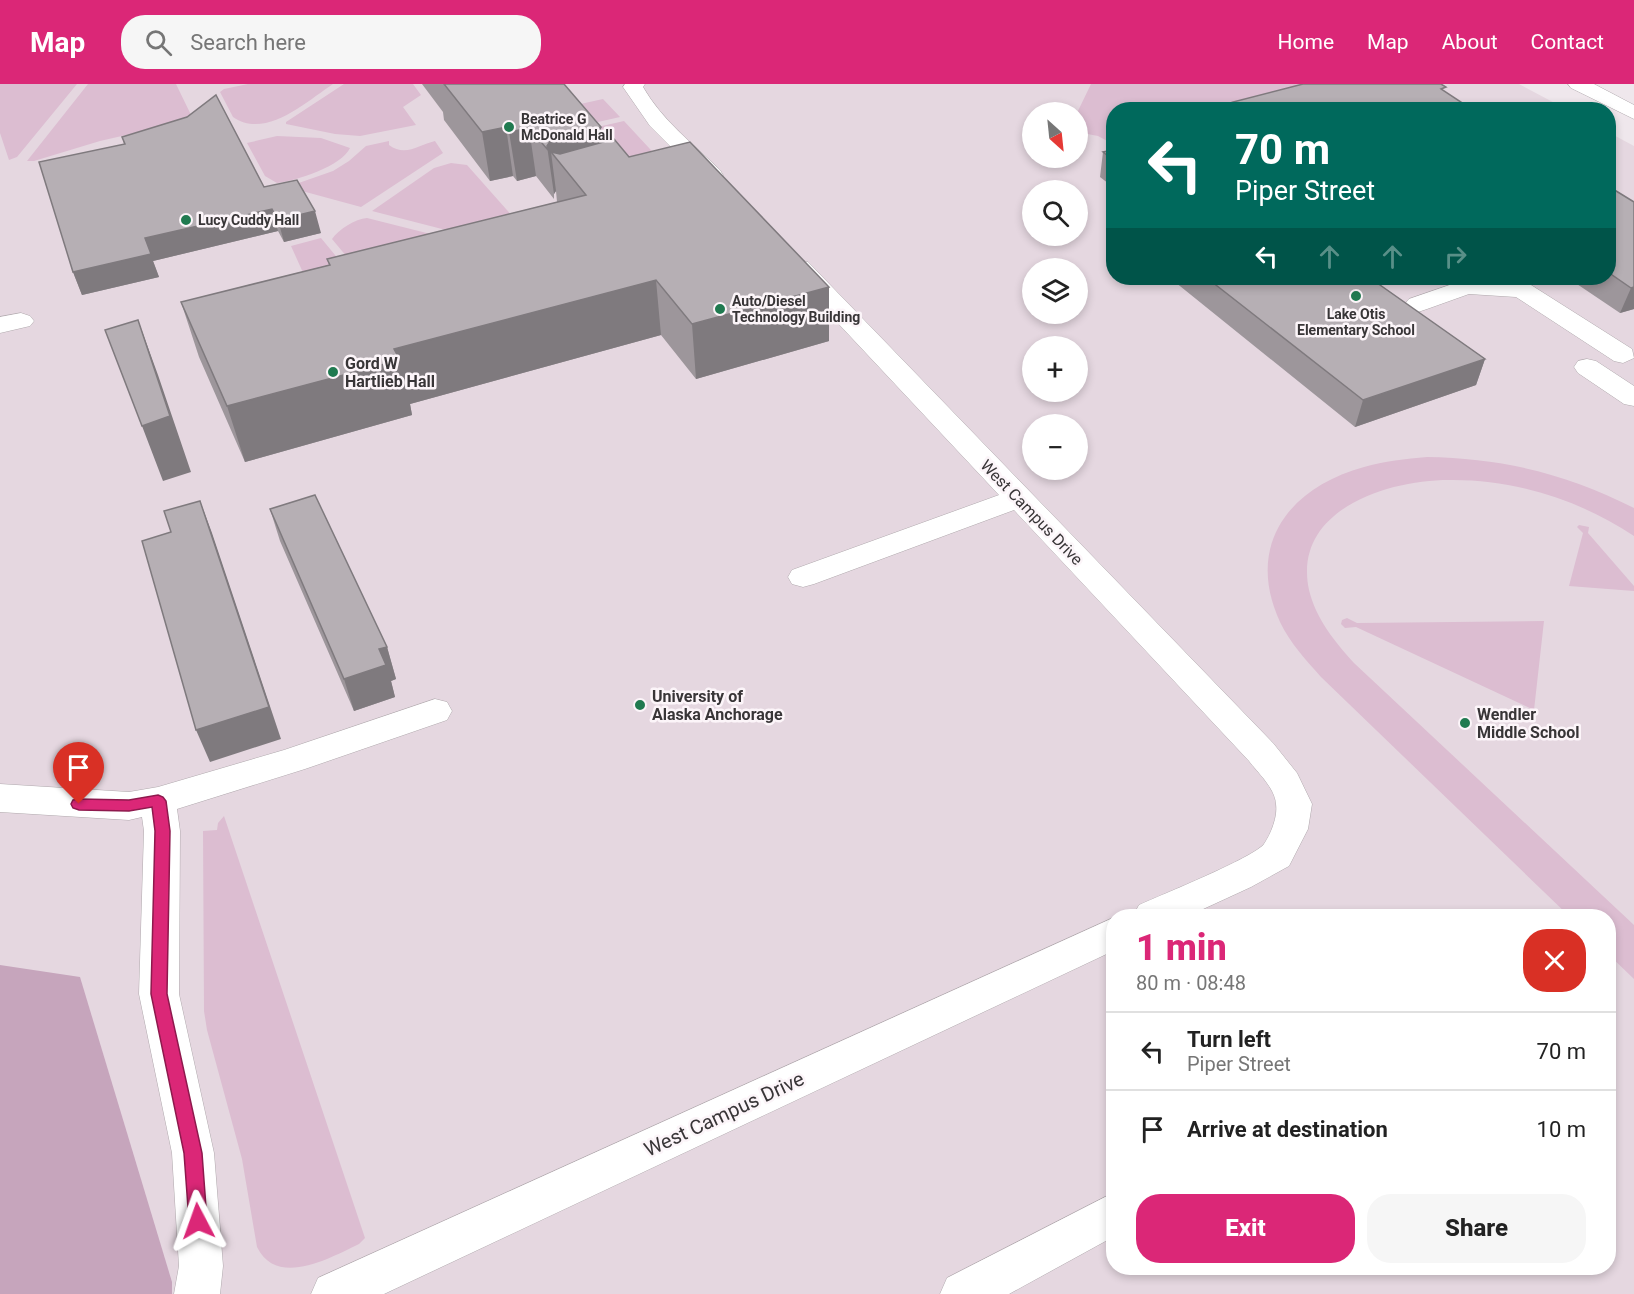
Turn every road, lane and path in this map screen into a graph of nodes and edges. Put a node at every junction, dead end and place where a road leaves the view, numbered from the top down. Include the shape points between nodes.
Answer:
1 (635, 84) edge
2 (1578, 84) edge
3 (1613, 102) edge
4 (1616, 104) edge
5 (1634, 113) edge
6 (731, 195) edge
7 (780, 247) edge
8 (1418, 304) dead end
9 (1623, 355) dead end
10 (1587, 367) dead end
11 (1634, 398) edge
12 (1019, 498) junction
13 (803, 577) dead end
14 (435, 711) dead end
15 (0, 798) edge
16 (158, 801) junction
17 (1167, 909) edge
18 (1106, 937) edge
19 (1106, 1218) edge
20 (197, 1294) edge
21 (334, 1294) edge
22 (963, 1294) edge

1 - 6 street via 637,95 686,164
2 - 3 street
4 - 5 street
7 - 12 street, West Campus Drive
8 - 9 street via 1467,286 1522,290
10 - 11 street
12 - 13 street
12 - 17 street, West Campus Drive via 1261,752 1285,782 1294,804 1290,829 1276,856
14 - 16 street
15 - 16 street via 129,806
16 - 20 street via 162,831 159,994 193,1153 201,1266
18 - 21 street, West Campus Drive
19 - 22 street

